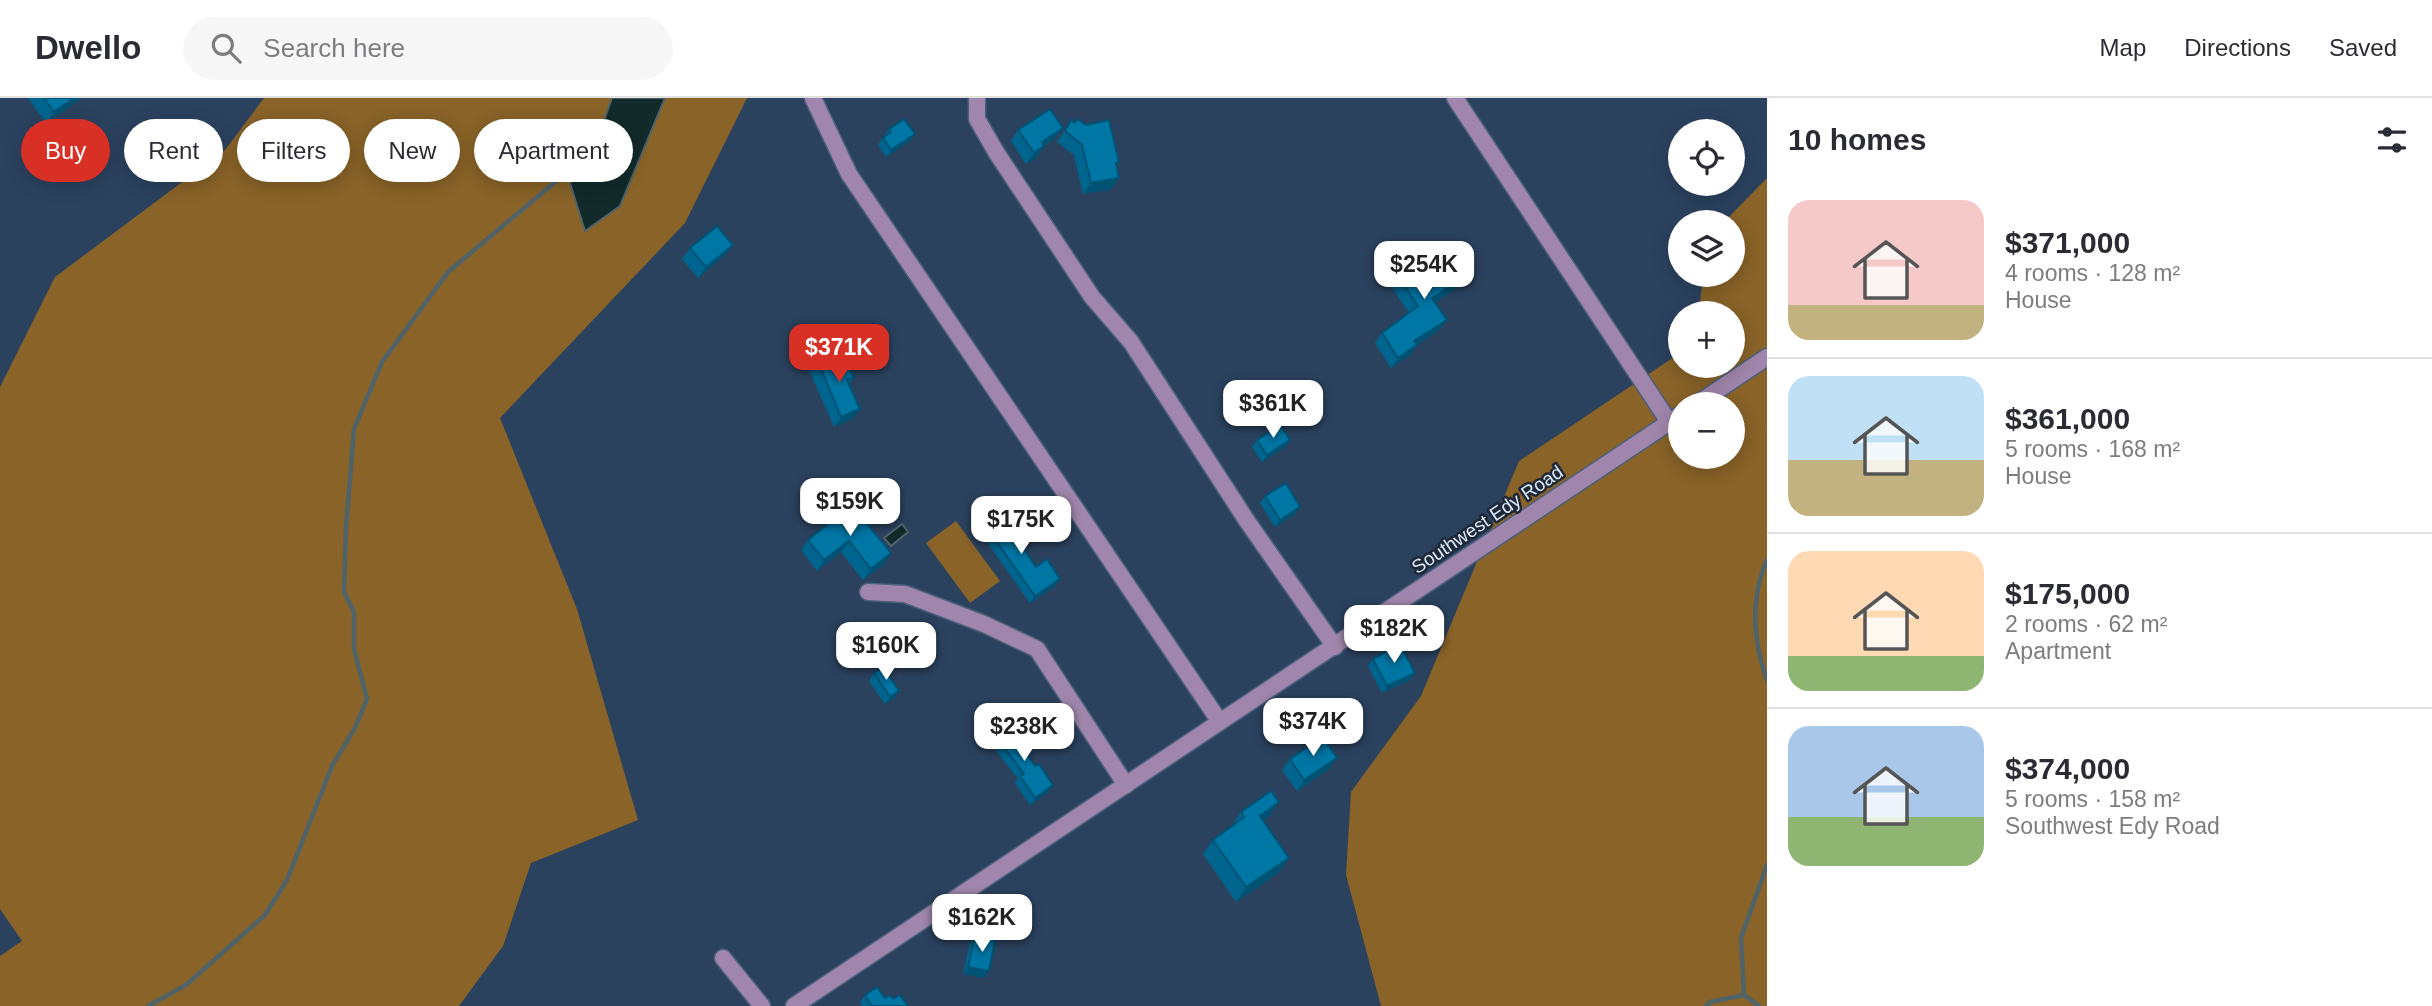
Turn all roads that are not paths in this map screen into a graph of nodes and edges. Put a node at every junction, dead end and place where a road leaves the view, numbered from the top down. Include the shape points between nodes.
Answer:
1 (813, 98) edge
2 (1455, 98) edge
3 (977, 99) edge
4 (1767, 357) edge
5 (1715, 392) edge
6 (1668, 409) edge
7 (1668, 424) edge
8 (867, 592) dead end
9 (1335, 647) junction
10 (1220, 722) junction
11 (1126, 785) junction
12 (723, 958) dead end
13 (797, 1005) edge
14 (762, 1006) edge

1 - 10 street via 849,174
2 - 6 street
3 - 9 street via 977,119 996,152
4 - 5 street
7 - 9 street, Southwest Edy Road
8 - 11 street via 905,594 1037,649
9 - 10 street, Southwest Edy Road
10 - 11 street, Southwest Edy Road
11 - 13 street, Southwest Edy Road
12 - 14 street

